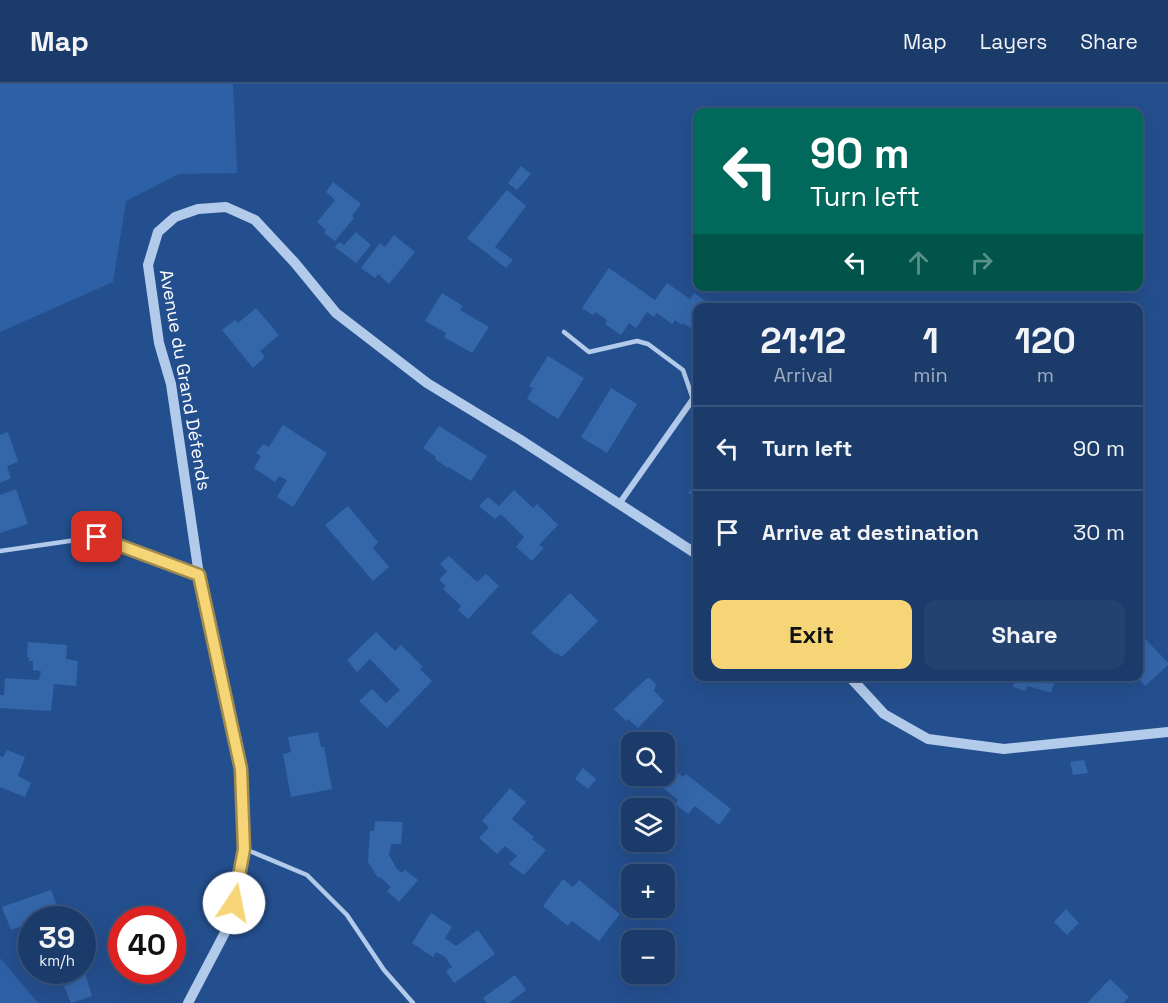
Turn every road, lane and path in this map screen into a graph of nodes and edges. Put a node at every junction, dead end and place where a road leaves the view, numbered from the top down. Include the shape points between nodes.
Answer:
1 (564, 332) dead end
2 (693, 399) joint
3 (619, 504) junction
4 (0, 551) edge
5 (693, 552) edge
6 (199, 575) junction
7 (854, 681) edge
8 (1168, 732) edge
9 (244, 849) junction
10 (188, 1003) edge
11 (413, 1003) edge

1 - 2 lane via 589,352 637,341 648,344 683,370
2 - 3 street
3 - 5 street, Avenue du Grand Défends
3 - 6 street, Avenue du Grand Défends via 427,383 336,314 255,220 226,207 198,209 175,217 158,232 148,265 159,343 171,384
4 - 6 lane via 97,537
6 - 9 street, Avenue du Grand Défends via 241,769
7 - 8 street via 884,714 928,740 1004,749
9 - 10 street, Avenue du Grand Défends via 231,921
9 - 11 lane via 307,875 347,915

